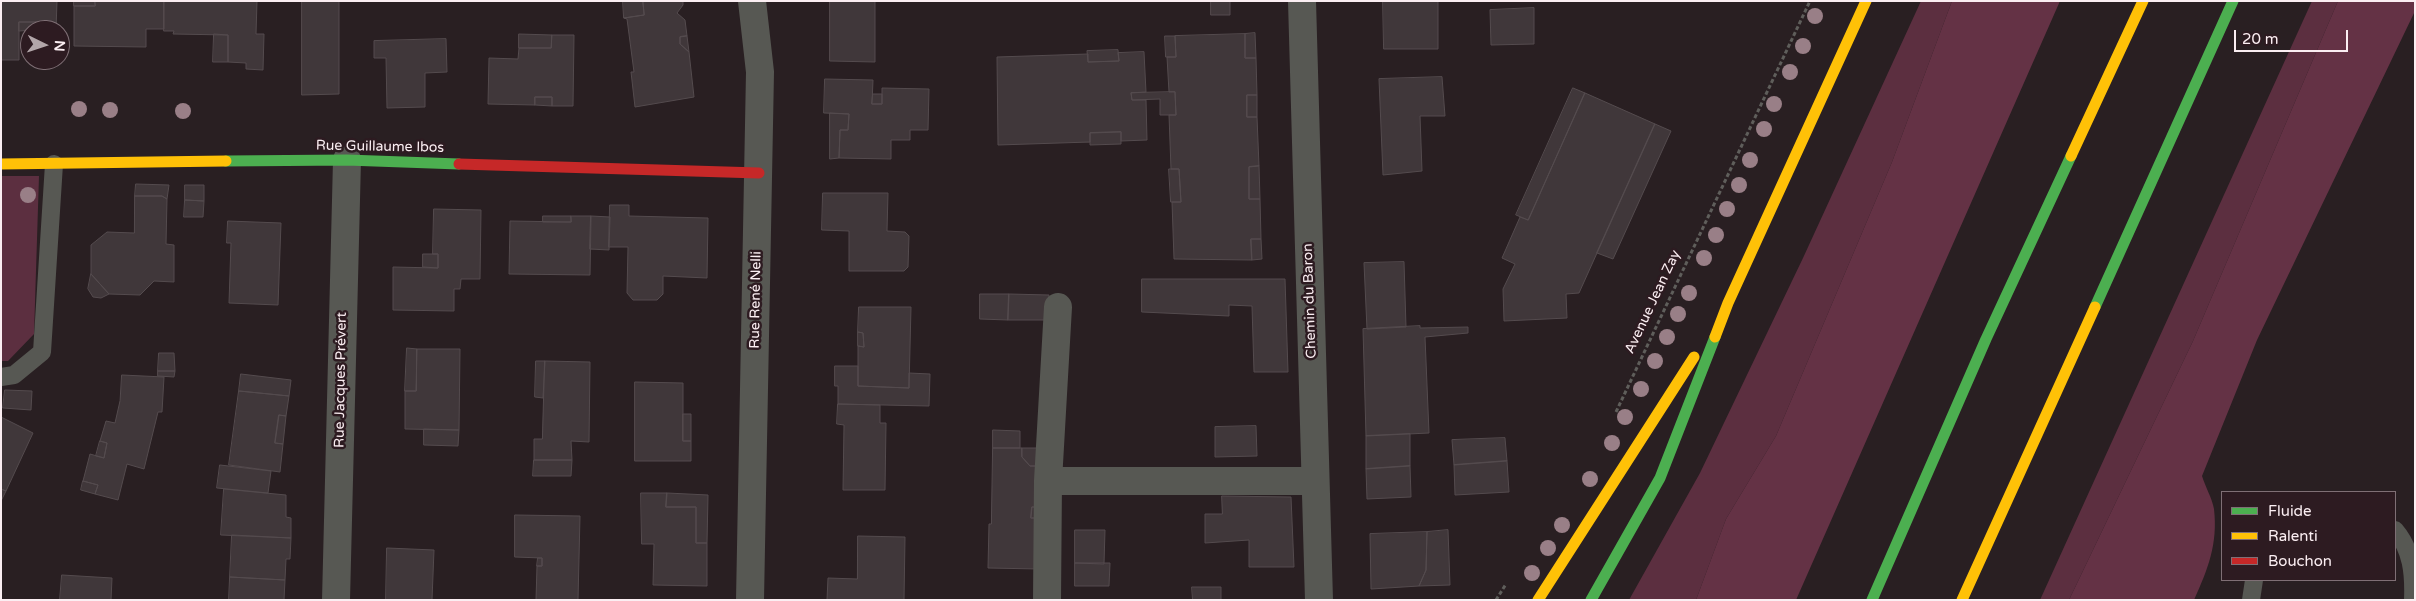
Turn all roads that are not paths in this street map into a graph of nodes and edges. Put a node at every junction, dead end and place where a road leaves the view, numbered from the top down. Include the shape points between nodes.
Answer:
1 (752, 1) edge
2 (1302, 1) edge
3 (1866, 1) edge
4 (2143, 1) edge
5 (2233, 1) edge
6 (347, 160) junction
7 (1, 164) edge
8 (54, 164) junction
9 (759, 174) junction
10 (1728, 303) junction
11 (1058, 307) dead end
12 (1, 377) edge
13 (1315, 480) junction
14 (1048, 481) junction
15 (2396, 531) edge
16 (2254, 581) edge
17 (336, 600) edge
18 (750, 600) edge
19 (1047, 600) edge
20 (1318, 600) edge
21 (1538, 600) edge
22 (1592, 600) edge
23 (1872, 600) edge
24 (1962, 600) edge
25 (2251, 600) edge
26 (2414, 600) edge

1 - 9 street, Rue René Nelli via 760,72
2 - 13 street, Chemin du Baron
3 - 10 main road
4 - 23 main road via 1986,338
5 - 24 main road
6 - 8 main road, Rue Guillaume Ibos
6 - 9 main road, Rue Guillaume Ibos
6 - 17 street, Rue Jacques Prévert
7 - 8 main road, Rue Guillaume Ibos
8 - 12 lane via 42,352 14,375
9 - 18 street, Rue René Nelli
10 - 21 main road
10 - 22 main road via 1660,478
11 - 14 street
13 - 14 street
13 - 20 street, Chemin du Baron
14 - 19 street
15 - 26 lane via 2405,542 2414,578
16 - 25 lane

